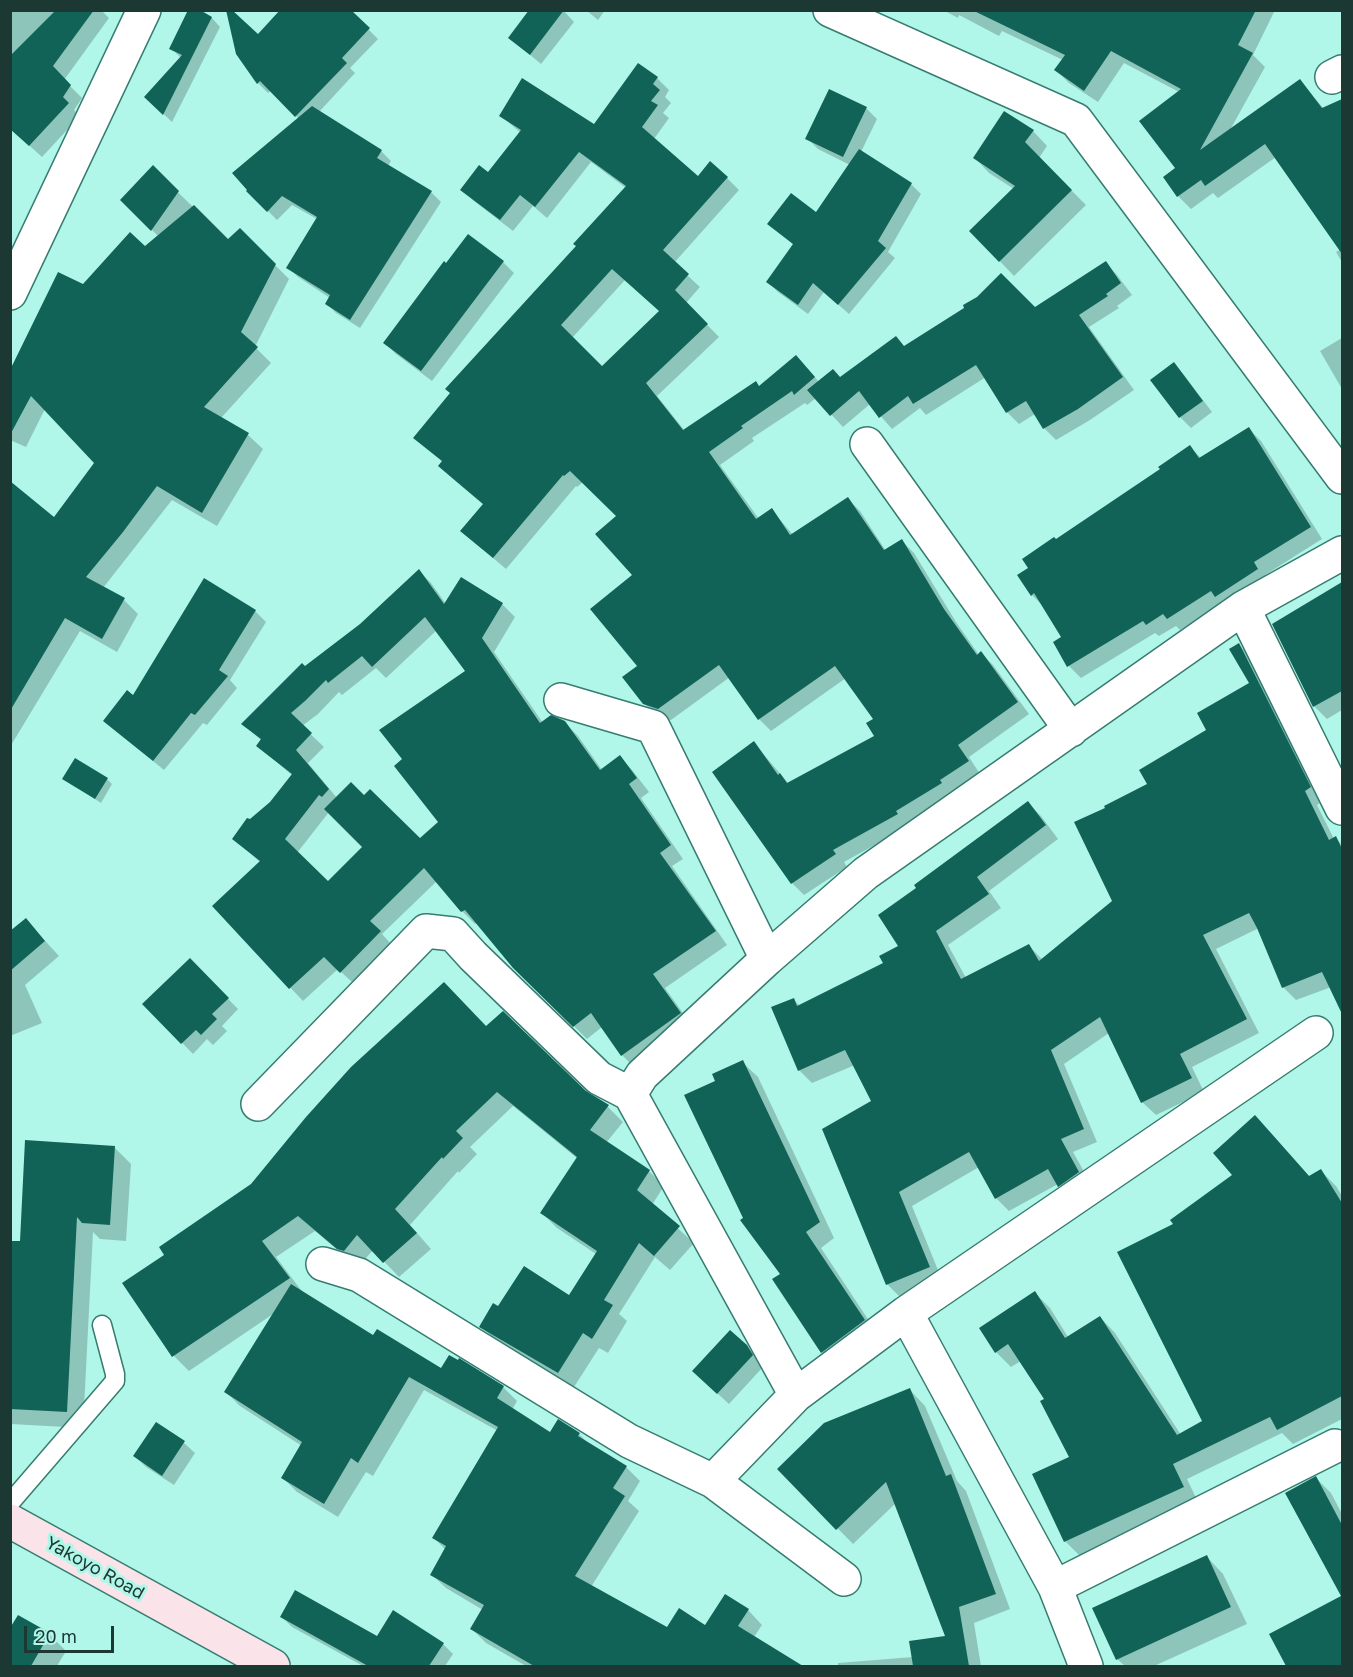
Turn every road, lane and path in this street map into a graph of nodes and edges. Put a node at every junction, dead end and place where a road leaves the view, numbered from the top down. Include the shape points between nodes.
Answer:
1 (144, 10) edge
2 (830, 10) edge
3 (10, 294) edge
4 (867, 444) dead end
5 (1342, 477) edge
6 (1342, 553) edge
7 (1243, 608) junction
8 (561, 700) dead end
9 (1071, 730) junction
10 (1342, 808) edge
11 (767, 959) junction
12 (1316, 1033) dead end
13 (630, 1094) junction
14 (258, 1104) dead end
15 (323, 1264) dead end
16 (906, 1312) junction
17 (102, 1325) dead end
18 (796, 1395) junction
19 (1335, 1446) dead end
20 (713, 1482) junction
21 (10, 1503) edge
22 (10, 1521) edge
23 (844, 1579) dead end
24 (1055, 1587) junction
25 (273, 1666) edge
26 (1086, 1666) edge

1 - 3 street
2 - 5 street via 1076,120
4 - 9 street
6 - 7 street
7 - 9 street
7 - 10 street
8 - 11 street via 653,726
9 - 11 street via 866,873
11 - 13 street via 642,1075
12 - 16 street
13 - 14 street via 599,1078 453,934 426,931
13 - 18 street
15 - 20 street via 359,1275 629,1441
16 - 18 street
16 - 24 street
17 - 21 lane via 115,1381
18 - 20 street
19 - 24 street
20 - 23 street
22 - 25 main road, Yakoyo Road
24 - 26 street

